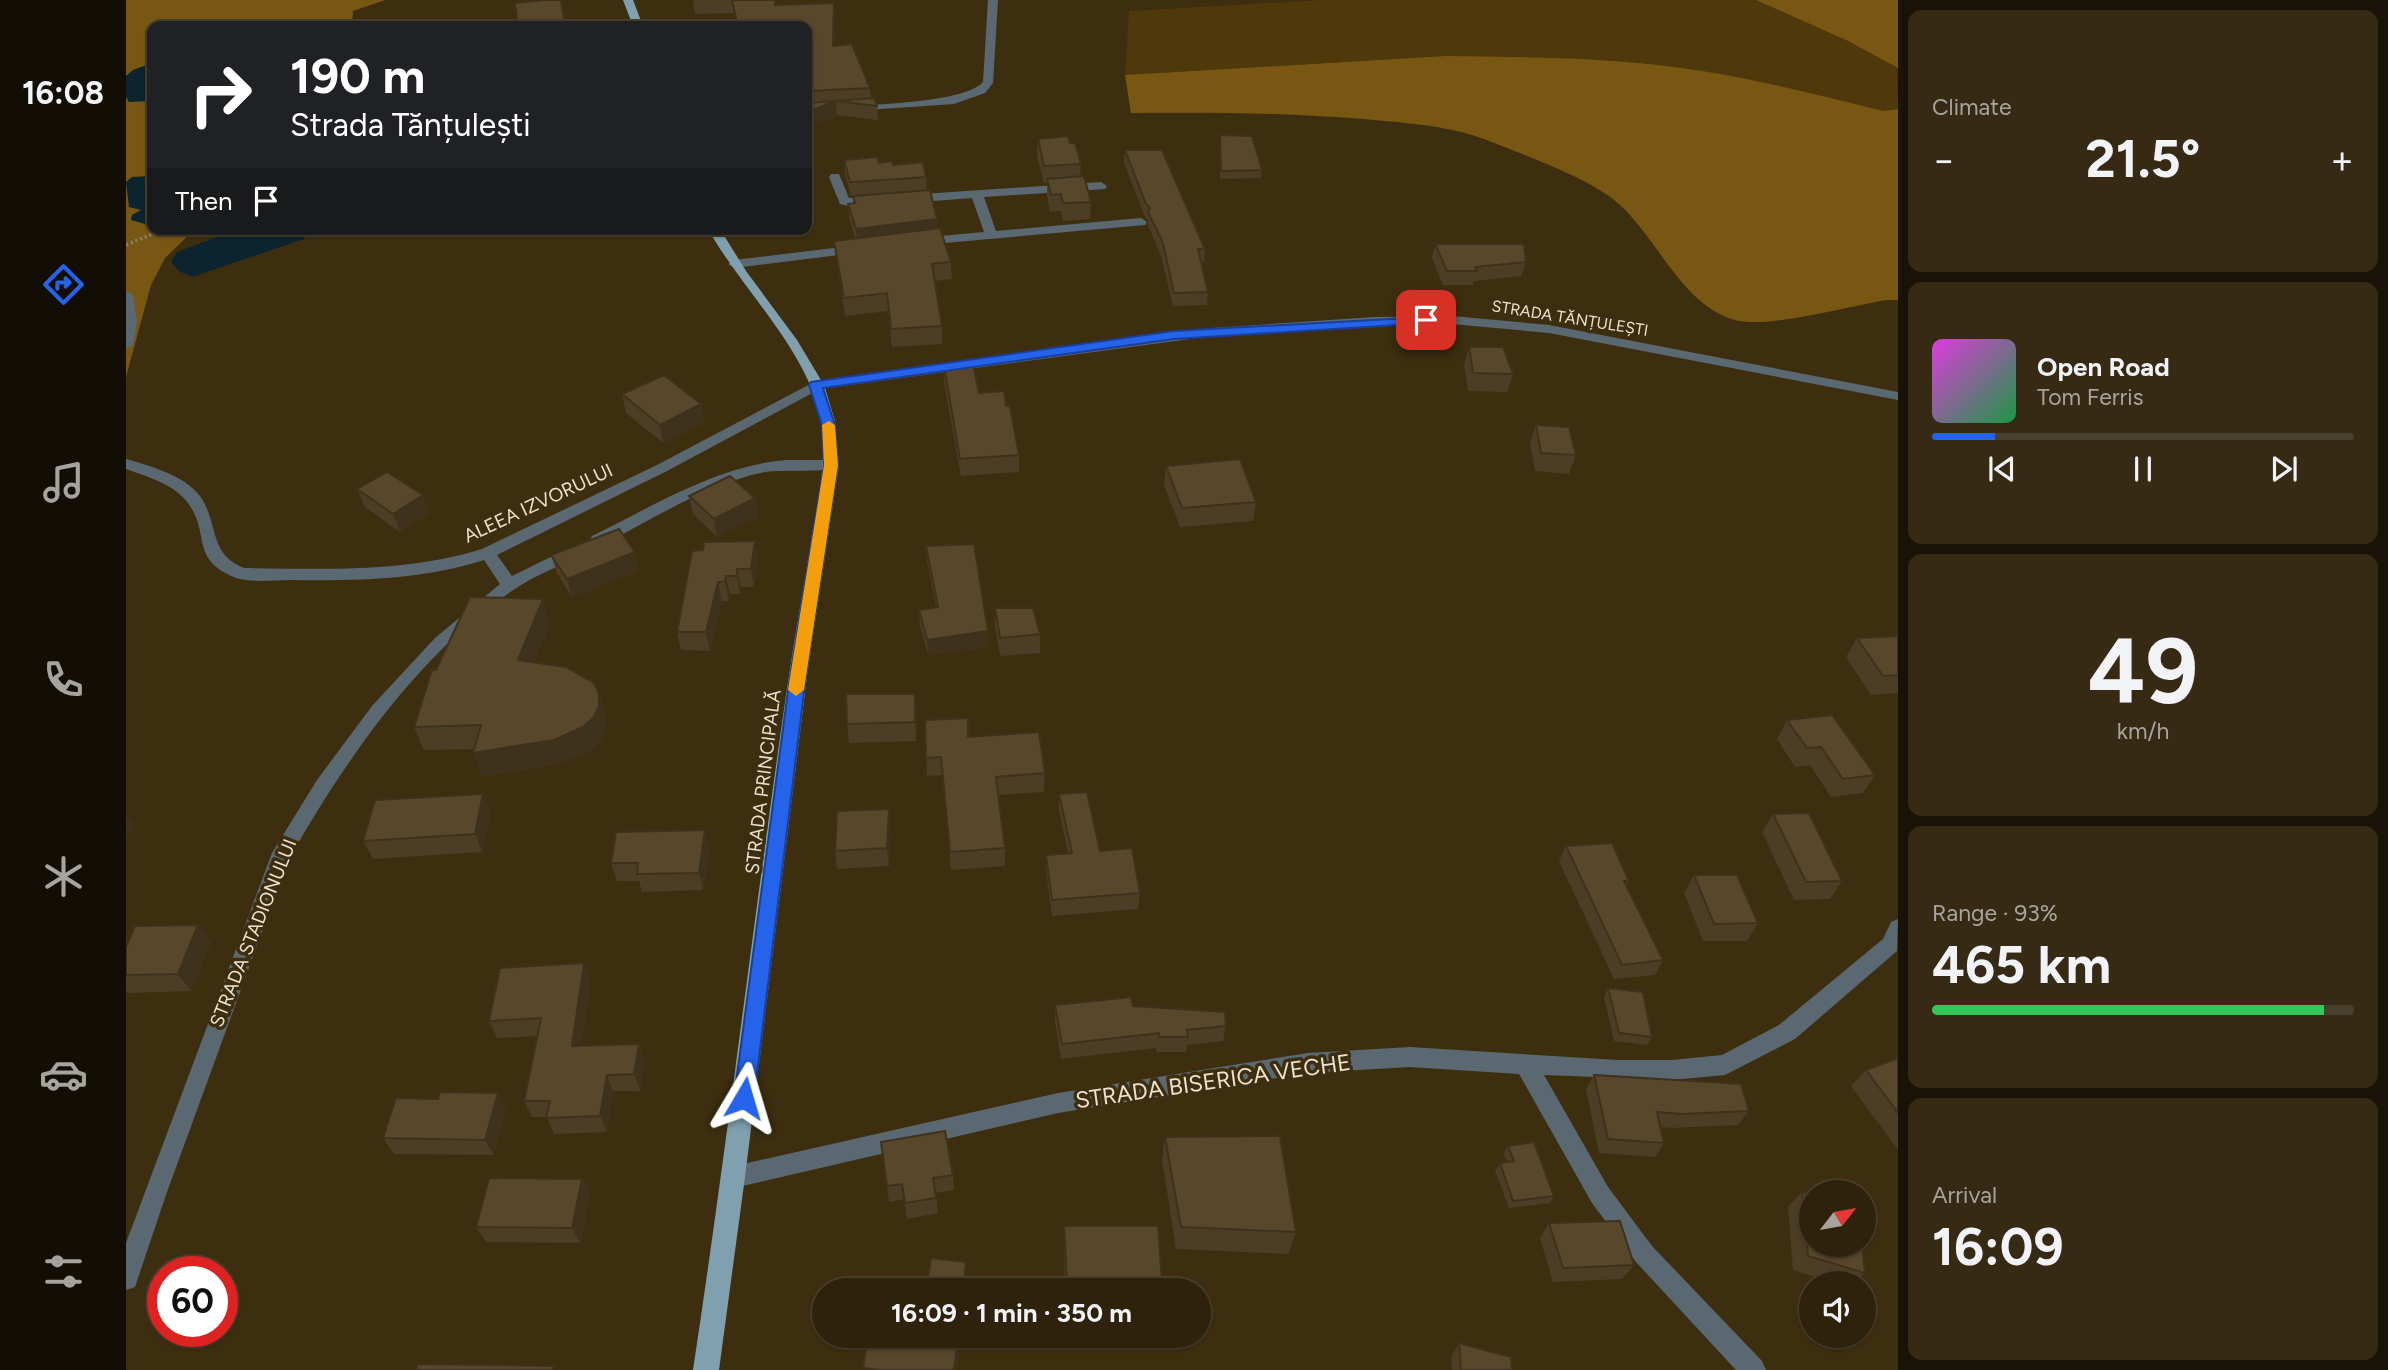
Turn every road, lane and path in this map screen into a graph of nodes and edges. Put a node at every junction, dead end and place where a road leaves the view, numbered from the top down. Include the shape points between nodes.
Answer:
1 (628, 0) edge
2 (993, 0) edge
3 (636, 21) edge
4 (812, 111) edge
5 (835, 177) dead end
6 (1101, 186) dead end
7 (977, 194) junction
8 (1141, 222) dead end
9 (991, 233) junction
10 (150, 235) edge
11 (717, 235) edge
12 (910, 243) edge
13 (126, 245) edge
14 (869, 248) edge
15 (734, 264) junction
16 (126, 295) edge
17 (126, 345) edge
18 (816, 385) junction
19 (1898, 396) edge
20 (126, 464) edge
21 (831, 465) junction
22 (488, 553) junction
23 (509, 585) junction
24 (1898, 928) edge
25 (1525, 1063) junction
26 (734, 1177) junction
27 (126, 1278) edge
28 (706, 1370) edge
29 (1753, 1370) edge

1 - 3 main road
2 - 4 street via 988,83 981,91 954,101
5 - 7 street via 840,195 850,203
6 - 7 street
7 - 9 street
8 - 9 street
9 - 12 street
10 - 13 path
11 - 15 main road, STRADA PRINCIPALĂ
14 - 15 street
15 - 18 main road, STRADA PRINCIPALĂ
16 - 17 street via 130,321
18 - 19 street, STRADA TĂNȚULEȘTI via 1174,335 1452,320 1549,329
18 - 21 main road, STRADA PRINCIPALĂ via 828,425
18 - 22 street, ALEEA IZVORULUI via 662,468
20 - 22 street, ALEEA IZVORULUI via 168,480 190,495 202,511 216,561 242,574 403,572
21 - 23 street, STRADA STADIONULUI via 788,464 732,477
21 - 26 main road, STRADA PRINCIPALĂ via 798,676
22 - 23 street
23 - 27 street, STRADA STADIONULUI via 431,651 326,779 301,817 279,859
24 - 25 street, STRADA BISERICA VECHE via 1890,944 1787,1032 1725,1065 1618,1070
25 - 26 street, STRADA BISERICA VECHE via 1410,1057 1308,1063 1058,1103
25 - 29 street via 1600,1195 1636,1244
26 - 28 main road, STRADA PRINCIPALĂ

